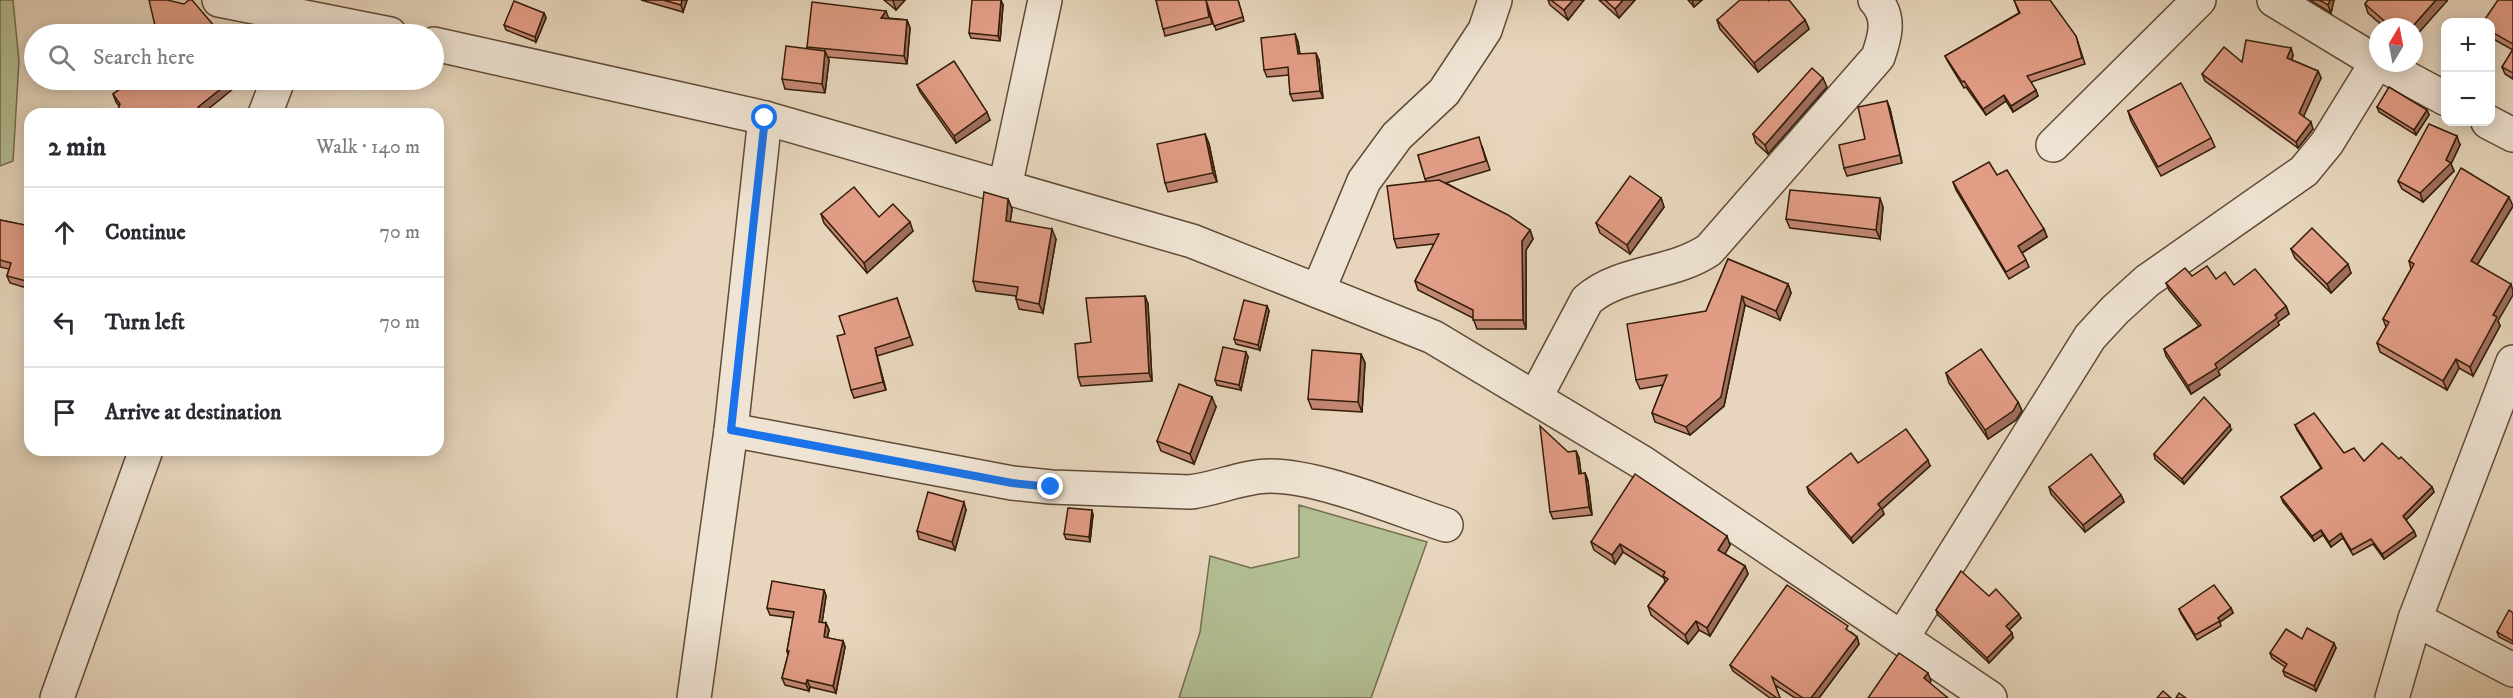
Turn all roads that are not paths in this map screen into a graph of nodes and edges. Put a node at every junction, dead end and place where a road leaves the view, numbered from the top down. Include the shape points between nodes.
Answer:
1 (219, 0) edge
2 (1045, 0) edge
3 (1495, 0) edge
4 (1875, 0) edge
5 (2160, 0) edge
6 (2274, 0) edge
7 (2198, 1) edge
8 (300, 16) edge
9 (340, 24) edge
10 (444, 46) edge
11 (2369, 58) edge
12 (2372, 72) edge
13 (2395, 72) edge
14 (274, 90) edge
15 (2441, 97) edge
16 (267, 108) edge
17 (765, 118) junction
18 (2495, 126) edge
19 (2513, 135) edge
20 (2053, 145) dead end
21 (1005, 187) junction
22 (1318, 291) junction
23 (2513, 362) edge
24 (1534, 398) junction
25 (731, 430) junction
26 (144, 456) edge
27 (1446, 525) dead end
28 (2415, 619) junction
29 (1902, 638) junction
30 (2513, 670) edge
31 (57, 698) edge
32 (694, 698) edge
33 (1990, 698) edge
34 (2392, 698) edge

1 - 8 street
2 - 21 street
3 - 22 street via 1485,30 1444,92 1397,136 1364,181
4 - 24 street via 1886,19 1878,57 1709,250 1682,266 1599,289 1587,300
5 - 7 street via 2176,5
6 - 11 street
7 - 20 street
8 - 9 street
10 - 17 street
12 - 29 street via 2327,143 2304,171 2147,281 2090,337
13 - 15 street
14 - 16 street
17 - 21 street
17 - 25 street
18 - 19 street
21 - 22 street via 1192,241
22 - 24 street via 1433,337
23 - 28 street
24 - 29 street via 1643,463
25 - 27 street via 1051,487 1190,492 1250,478 1290,477
25 - 32 street
26 - 31 street
28 - 30 street
28 - 34 street
29 - 33 street

